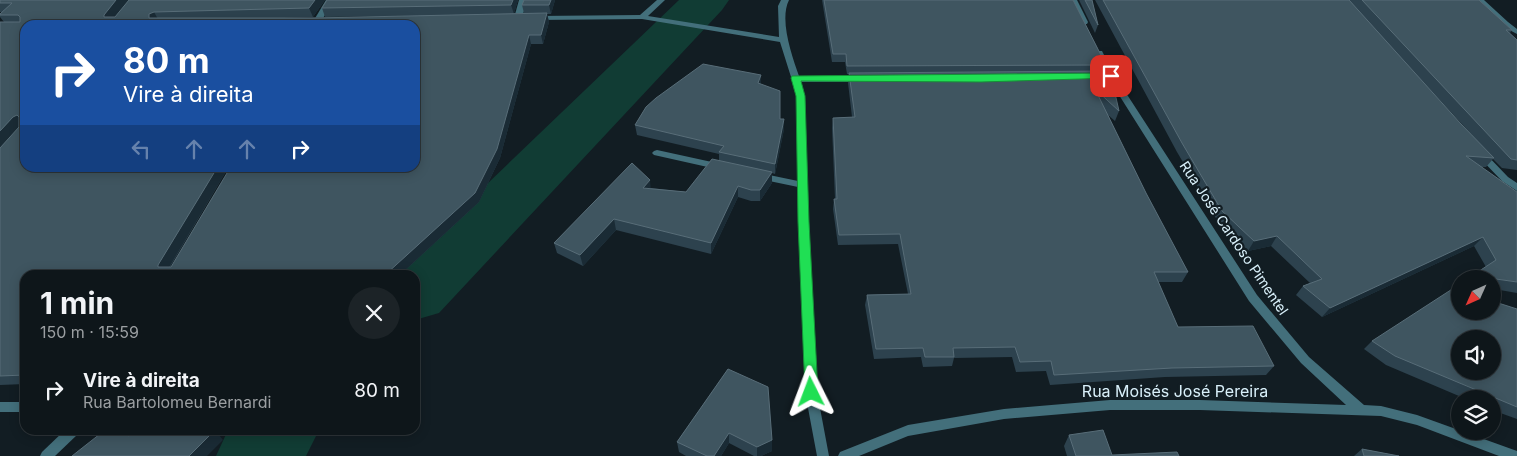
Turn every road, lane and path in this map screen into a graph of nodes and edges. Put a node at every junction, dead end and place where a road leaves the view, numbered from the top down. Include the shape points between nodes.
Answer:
1 (330, 0) edge
2 (523, 0) edge
3 (661, 0) edge
4 (785, 0) edge
5 (1073, 0) edge
6 (1480, 0) edge
7 (642, 17) junction
8 (508, 18) edge
9 (518, 18) junction
10 (316, 20) edge
11 (1517, 32) edge
12 (783, 40) junction
13 (796, 78) junction
14 (874, 78) edge
15 (1472, 144) edge
16 (657, 154) dead end
17 (735, 170) edge
18 (754, 175) edge
19 (803, 185) junction
20 (1517, 188) edge
21 (20, 407) edge
22 (0, 408) edge
23 (1362, 411) junction
24 (69, 435) edge
25 (46, 456) edge
26 (823, 456) edge
27 (844, 456) edge
28 (1514, 456) edge

1 - 10 street
2 - 9 street
3 - 7 street
4 - 12 street via 782,6
5 - 23 street, Rua José Cardoso Pimentel via 1106,76 1253,298 1305,360
6 - 11 street
7 - 9 street
7 - 12 street
8 - 9 street
12 - 13 street
13 - 14 street
13 - 19 street via 801,96
15 - 20 street
16 - 17 street
18 - 19 street
19 - 26 street via 811,392
21 - 22 street
23 - 27 street, Rua Moisés José Pereira via 1110,405 1004,414 908,431
23 - 28 street via 1381,411 1417,420
24 - 25 street

